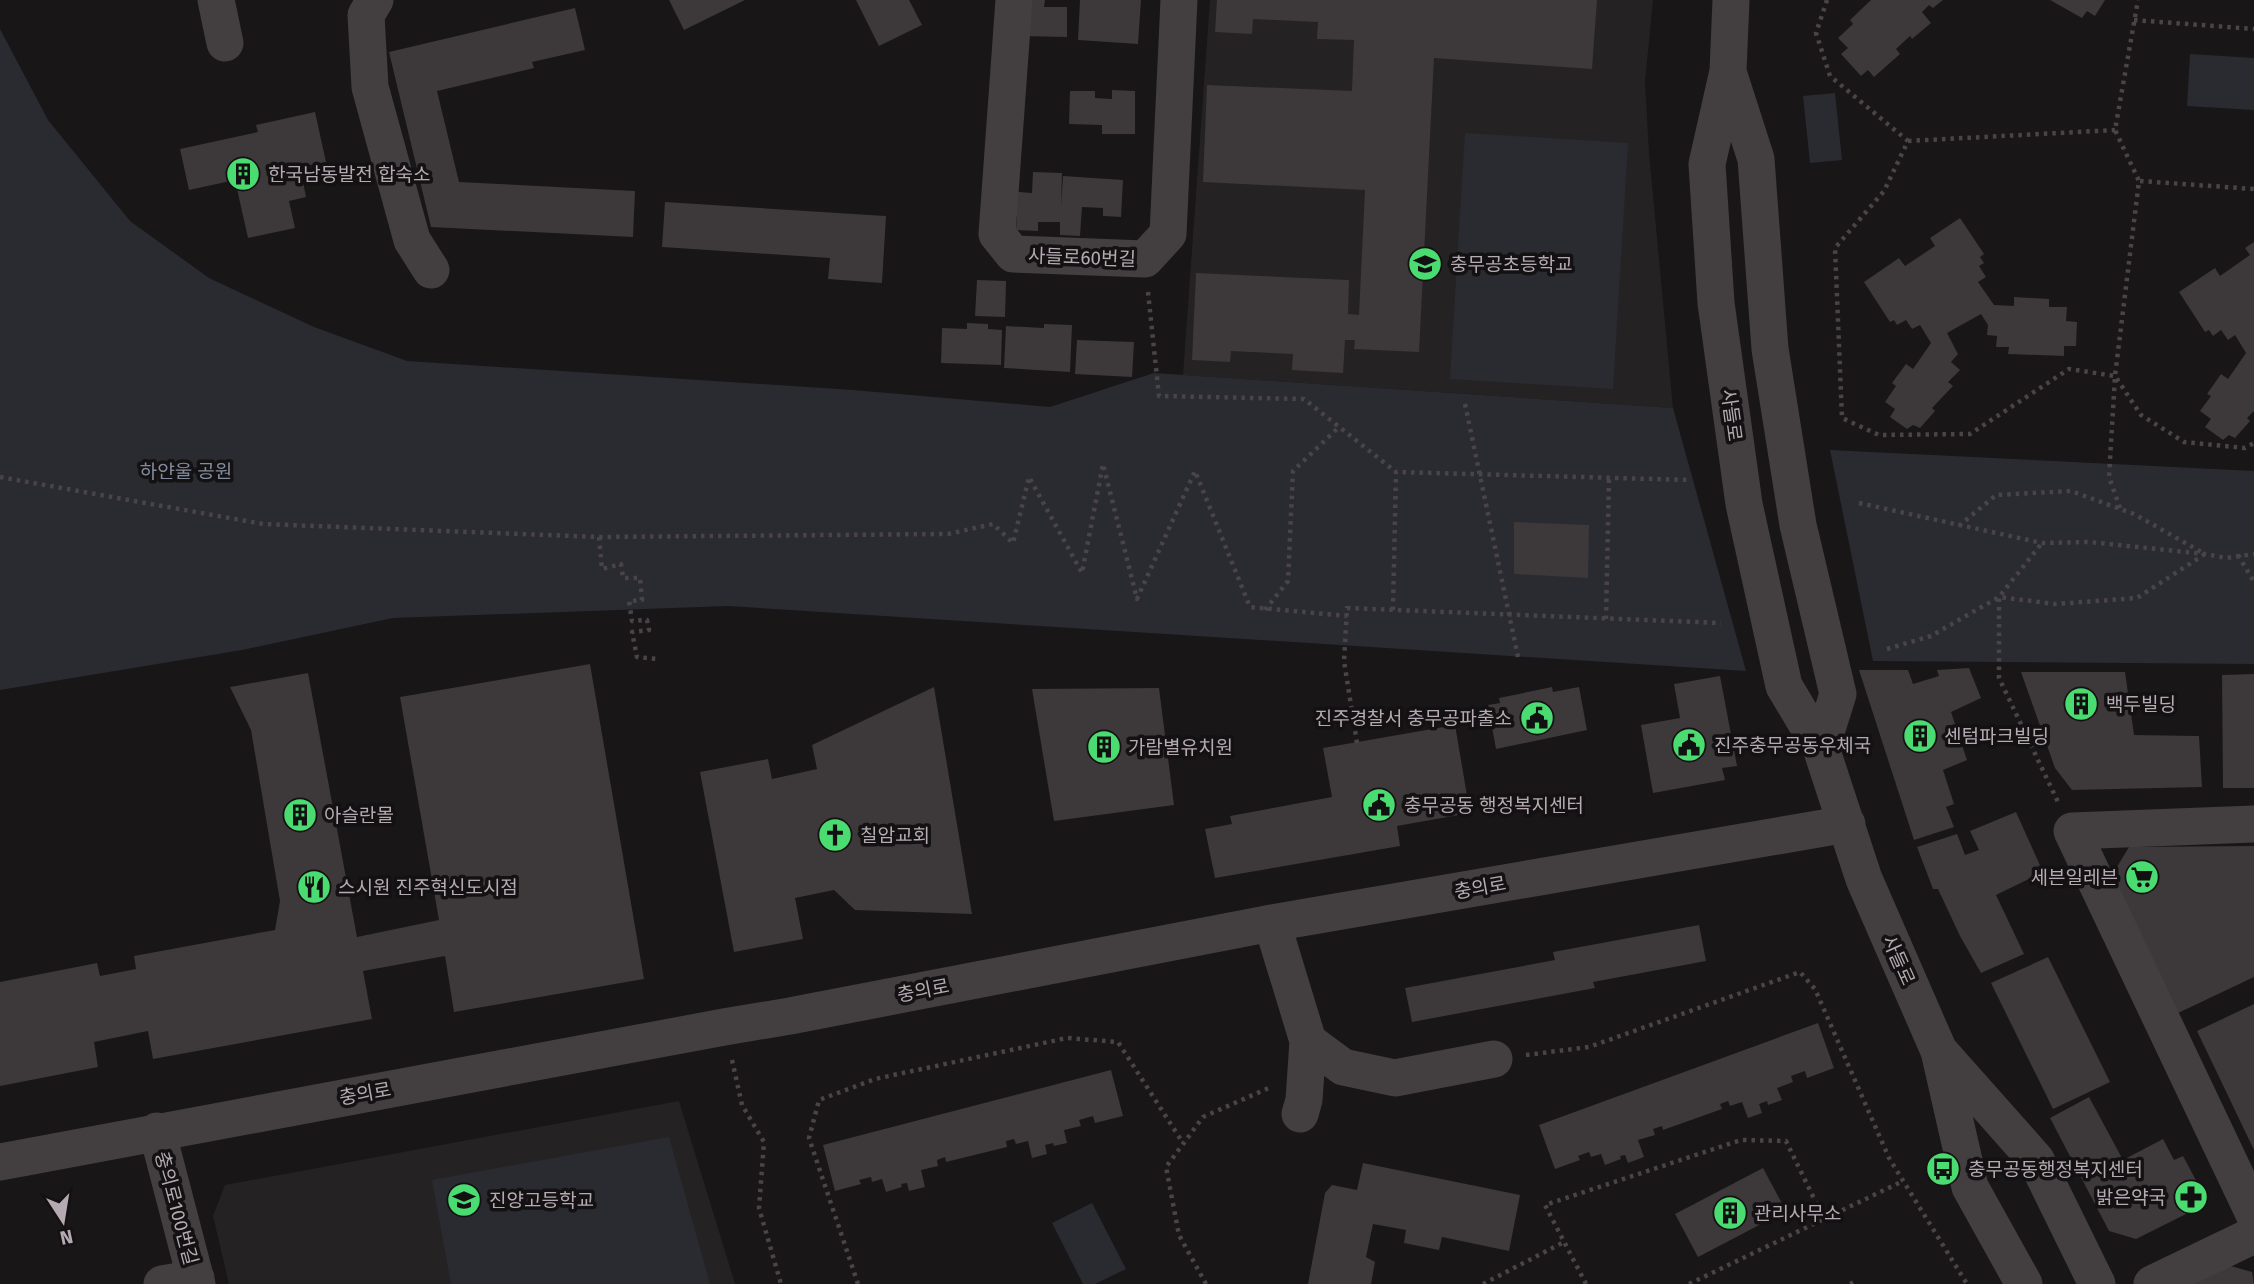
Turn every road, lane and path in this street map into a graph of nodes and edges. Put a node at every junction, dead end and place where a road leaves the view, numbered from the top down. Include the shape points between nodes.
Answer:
1 (216, 0) edge
2 (375, 0) edge
3 (1014, 0) edge
4 (1179, 0) edge
5 (1731, 0) edge
6 (1827, 0) edge
7 (2138, 0) edge
8 (2134, 20) junction
9 (2254, 29) edge
10 (225, 43) dead end
11 (1728, 71) junction
12 (2115, 130) junction
13 (1908, 141) junction
14 (2139, 181) junction
15 (2254, 189) edge
16 (1145, 259) junction
17 (431, 270) dead end
18 (2115, 376) junction
19 (1465, 404) dead end
20 (1339, 427) junction
21 (2254, 443) edge
22 (1396, 472) junction
23 (1480, 474) junction
24 (0, 477) edge
25 (1609, 478) junction
26 (1691, 480) dead end
27 (1859, 503) dead end
28 (2120, 508) junction
29 (1959, 526) junction
30 (599, 537) junction
31 (2042, 543) junction
32 (2205, 554) junction
33 (2254, 554) edge
34 (2238, 555) junction
35 (2254, 582) edge
36 (1999, 597) junction
37 (1265, 610) junction
38 (1393, 610) junction
39 (1509, 615) junction
40 (1347, 616) junction
41 (1606, 619) junction
42 (1721, 623) dead end
43 (1887, 649) dead end
44 (1518, 657) dead end
45 (657, 659) dead end
46 (1357, 743) dead end
47 (1821, 748) junction
48 (1847, 824) junction
49 (2254, 824) edge
50 (2072, 831) junction
51 (1272, 923) junction
52 (724, 1027) junction
53 (1939, 1051) junction
54 (1307, 1056) junction
55 (1494, 1059) joint
56 (1300, 1114) dead end
57 (157, 1131) junction
58 (1183, 1143) junction
59 (0, 1162) edge
60 (1903, 1181) junction
61 (2254, 1214) edge
62 (1824, 1219) junction
63 (2254, 1235) edge
64 (1564, 1242) junction
65 (185, 1282) edge
66 (781, 1284) edge
67 (858, 1284) edge
68 (1206, 1284) edge
69 (1483, 1284) edge
70 (1586, 1284) edge
71 (1689, 1284) edge
72 (1967, 1284) edge
73 (2024, 1284) edge
74 (2097, 1284) edge
75 (2152, 1284) edge

1 - 10 street
2 - 17 street via 366,15 370,87 412,240
3 - 16 street, 사들로60번길 via 996,234 1013,254
4 - 16 street, 사들로60번길 via 1168,234
5 - 11 street, 사들로
6 - 13 path via 1816,33 1830,76
7 - 8 path
8 - 9 path
8 - 12 path
11 - 47 street, 사들로 via 1756,159 1770,349 1798,525 1838,694
11 - 47 street, 사들로 via 1707,164 1716,303 1744,503 1784,686
12 - 13 path
12 - 14 path
13 - 18 path via 1884,191 1835,248 1842,418 1879,435 1970,434 2069,369
14 - 15 path
14 - 18 path
16 - 20 path via 1159,396 1304,399
18 - 21 path via 2141,415 2184,442 2245,448
18 - 28 path via 2109,477
19 - 23 path
20 - 22 path
20 - 37 path via 1293,471 1288,581
22 - 23 path
22 - 38 path
23 - 25 path
23 - 39 path
24 - 30 path via 262,524
25 - 26 path
25 - 41 path
27 - 29 path
28 - 29 path via 2071,491 1996,495
28 - 32 path
29 - 31 path
30 - 37 path via 948,534 993,524 1013,543 1030,477 1082,573 1103,464 1137,599 1195,471 1250,607
30 - 45 path via 602,569 621,564 622,578 640,578 642,600 629,601 632,621 648,620 649,630 632,632 637,657
31 - 32 path via 2089,542
31 - 36 path
32 - 34 path
32 - 36 path via 2137,598 2055,604
33 - 34 path
34 - 35 path
36 - 43 path via 1931,636
36 - 50 path via 1998,678
37 - 40 path
38 - 39 path
38 - 40 path via 1347,608
39 - 41 path
39 - 44 path
40 - 46 path via 1344,661
41 - 42 path
47 - 48 street, 사들로
48 - 51 street, 충의로
48 - 53 street, 사들로 via 1864,880
49 - 50 street
50 - 61 street
51 - 52 street, 충의로
51 - 54 street
52 - 57 street, 충의로
52 - 66 path via 742,1105 764,1142 759,1208
53 - 73 street, 사들로 via 1970,1187
53 - 74 street, 사들로 via 2036,1160
54 - 55 street via 1395,1078
54 - 56 street
54 - 58 path via 1203,1116
55 - 60 path via 1589,1047 1800,972 1815,989
57 - 59 street, 충의로
57 - 65 street, 충의로100번길
58 - 67 path via 1118,1042 1067,1038 875,1079 819,1100 809,1138
58 - 68 path via 1166,1167 1180,1235
60 - 62 path
60 - 72 path
62 - 64 path via 1786,1141 1741,1140 1545,1205
62 - 71 path
63 - 75 street
64 - 69 path
64 - 70 path

